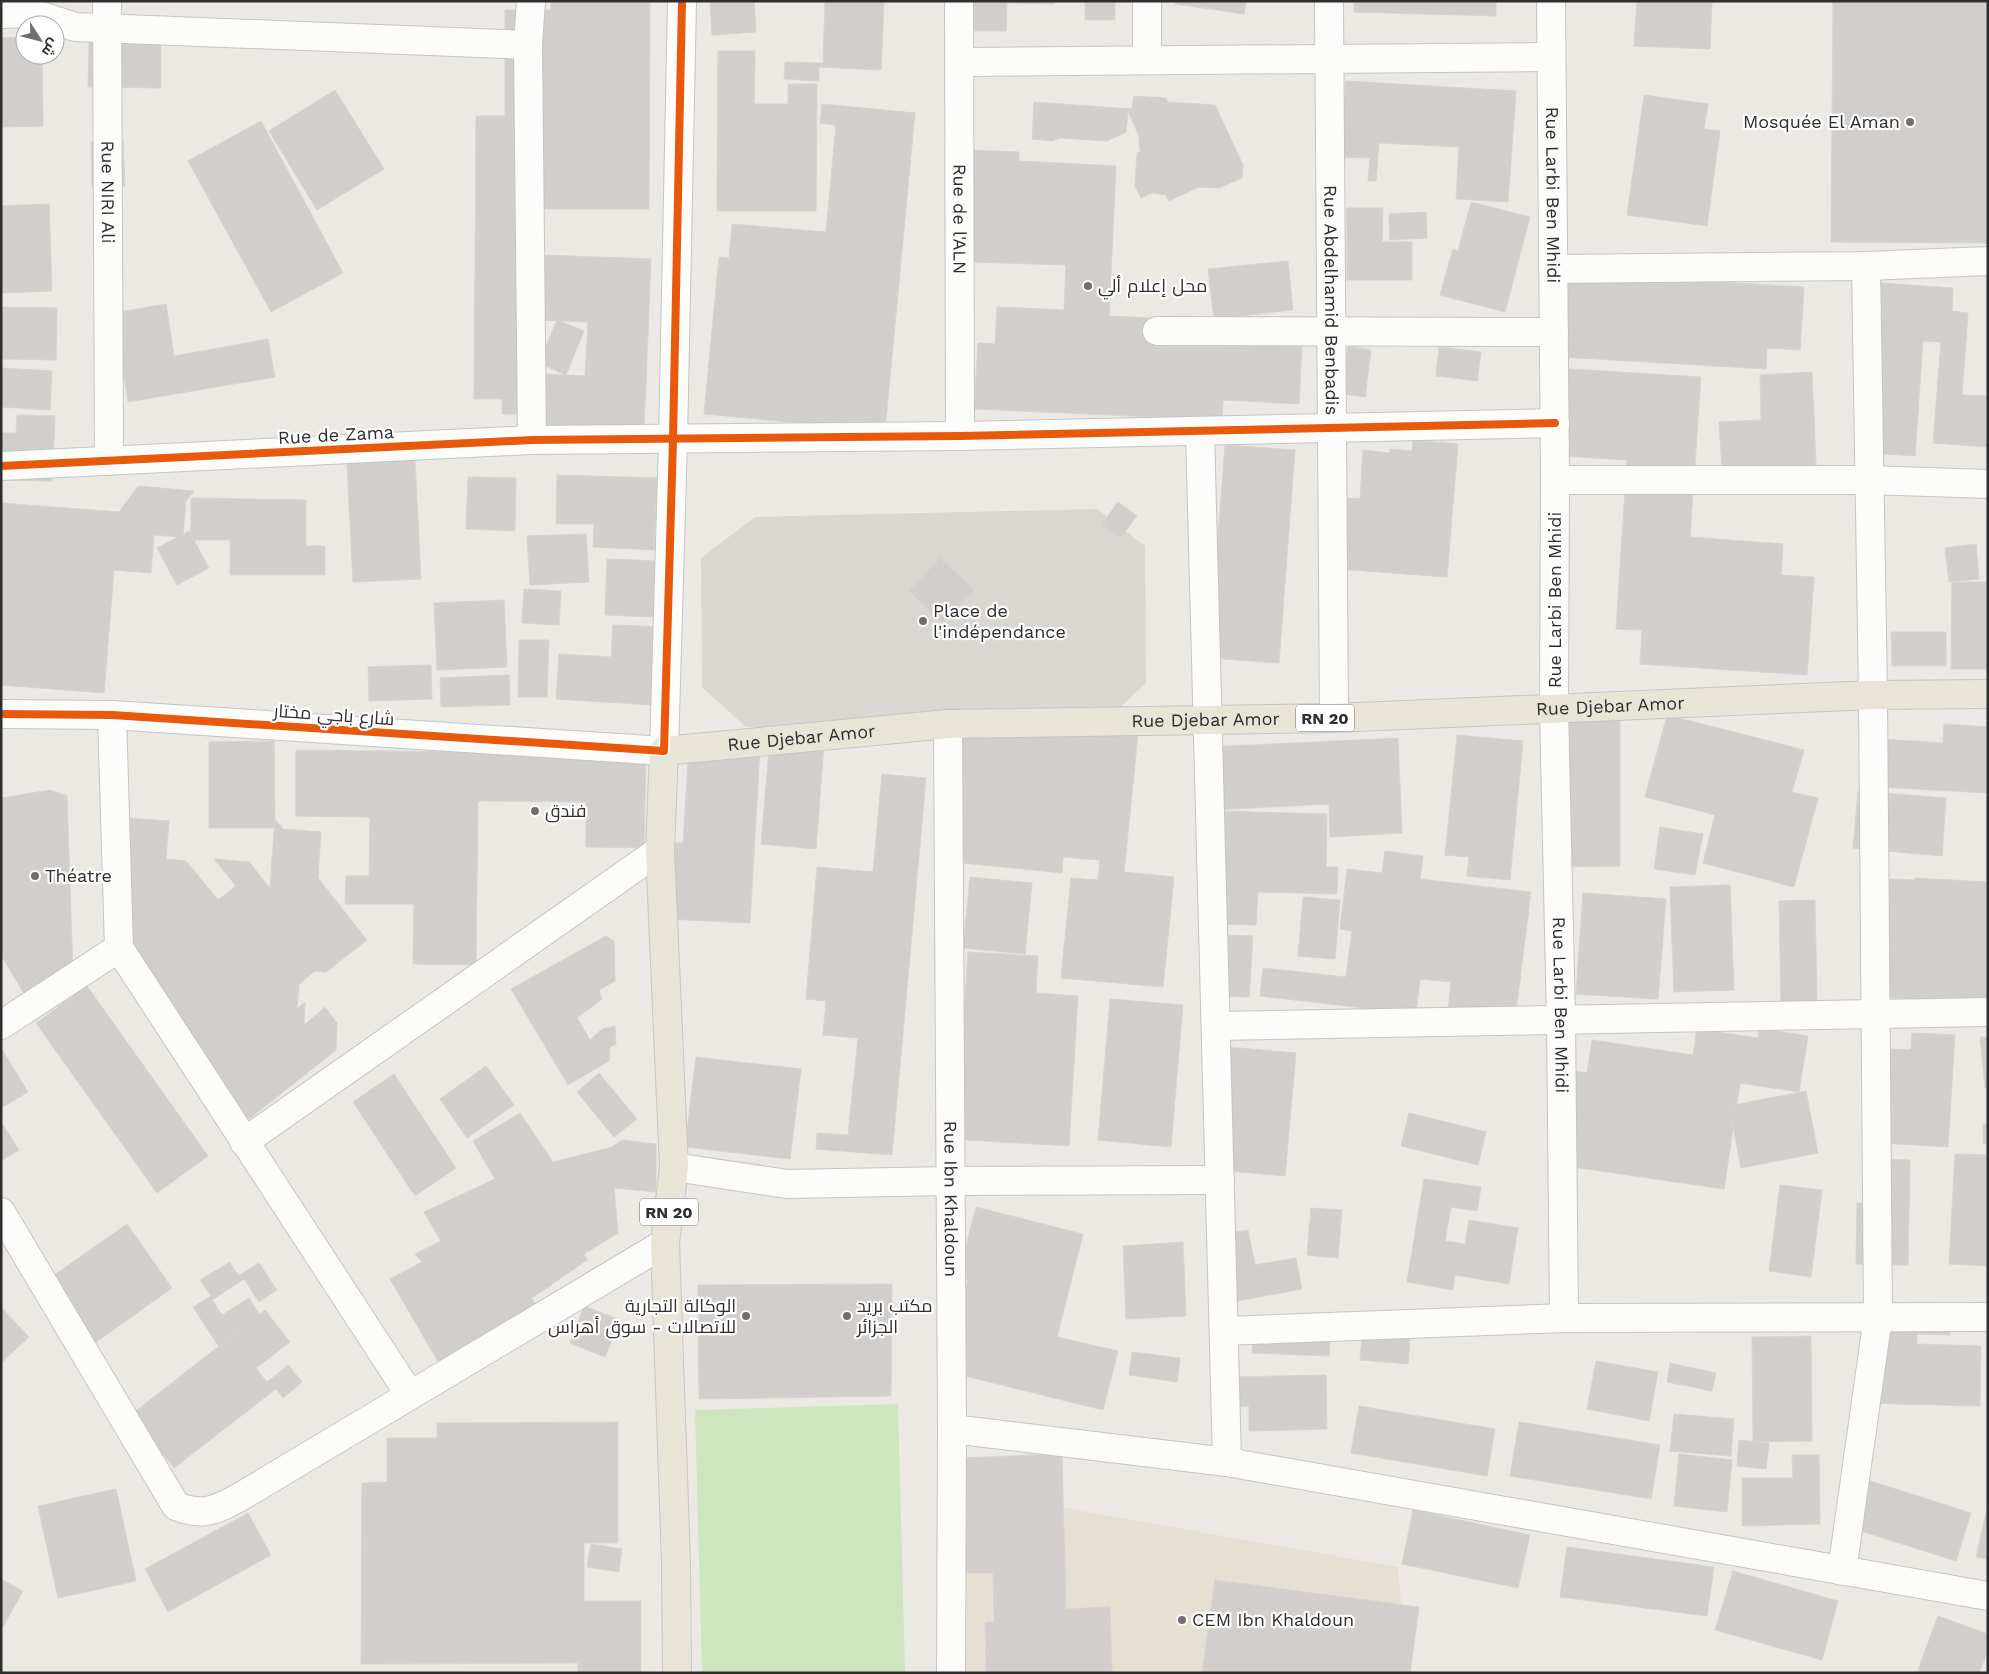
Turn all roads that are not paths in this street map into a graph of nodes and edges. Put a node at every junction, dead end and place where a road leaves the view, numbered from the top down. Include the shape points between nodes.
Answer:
1 (107, 1) edge
2 (531, 1) edge
3 (682, 1) edge
4 (959, 1) edge
5 (1147, 1) edge
6 (1329, 1) edge
7 (1551, 1) edge
8 (41, 7) edge
9 (1, 14) edge
10 (107, 28) junction
11 (528, 45) junction
12 (1551, 57) junction
13 (1329, 58) junction
14 (1147, 59) junction
15 (960, 62) junction
16 (1988, 261) edge
17 (1866, 266) junction
18 (1553, 269) junction
19 (1157, 331) dead end
20 (1332, 331) junction
21 (1554, 332) junction
22 (1555, 423) junction
23 (1333, 428) junction
24 (1200, 431) junction
25 (960, 436) junction
26 (532, 440) junction
27 (673, 440) junction
28 (109, 461) junction
29 (1, 466) edge
30 (1555, 480) junction
31 (1868, 480) junction
32 (1988, 484) edge
33 (1988, 694) edge
34 (1872, 695) junction
35 (1554, 709) junction
36 (1, 714) edge
37 (112, 715) junction
38 (1334, 718) junction
39 (1207, 719) junction
40 (948, 724) junction
41 (664, 752) junction
42 (660, 850) junction
43 (119, 948) junction
44 (1988, 1012) edge
45 (1875, 1014) junction
46 (1561, 1020) junction
47 (1, 1025) edge
48 (1216, 1026) junction
49 (244, 1142) junction
50 (674, 1168) junction
51 (1220, 1180) junction
52 (950, 1181) junction
53 (1, 1212) edge
54 (665, 1243) junction
55 (1878, 1317) junction
56 (1988, 1317) edge
57 (1564, 1318) junction
58 (1224, 1331) junction
59 (410, 1395) junction
60 (952, 1429) junction
61 (1227, 1462) junction
62 (1842, 1571) junction
63 (1988, 1596) edge
64 (677, 1673) edge
65 (952, 1673) edge

1 - 10 street, Rue NIRI Ali
2 - 11 street
3 - 27 street
4 - 15 street, Rue de l'ALN
5 - 14 street
6 - 13 street, Rue Abdelhamid Benbadis
7 - 12 street, Rue Larbi Ben Mhidi
8 - 9 street
8 - 10 street via 75,27
10 - 11 street
10 - 28 street, Rue NIRI Ali
11 - 26 street
12 - 13 street
12 - 18 street, Rue Larbi Ben Mhidi
13 - 14 street
13 - 20 street, Rue Abdelhamid Benbadis
14 - 15 street
15 - 25 street, Rue de l'ALN
16 - 17 street
17 - 18 street
17 - 31 street
18 - 21 street, Rue Larbi Ben Mhidi
19 - 20 street
20 - 21 street
20 - 23 street, Rue Abdelhamid Benbadis
21 - 22 street, Rue Larbi Ben Mhidi
22 - 23 street, Rue de Zama
22 - 30 street, Rue Larbi Ben Mhidi
23 - 24 street, Rue de Zama
23 - 38 street, Rue Abdelhamid Benbadis
24 - 25 street, Rue de Zama
24 - 39 street
25 - 27 street, Rue de Zama
26 - 27 street, Rue de Zama
26 - 28 street, Rue de Zama
27 - 41 street
28 - 29 street, Rue de Zama
30 - 31 street
30 - 35 street, Rue Larbi Ben Mhidi
31 - 32 street
31 - 34 street
33 - 34 main road, Rue Djebar Amor / RN 20
34 - 35 main road, Rue Djebar Amor / RN 20
34 - 45 street
35 - 38 main road, Rue Djebar Amor / RN 20
35 - 46 street, Rue Larbi Ben Mhidi
36 - 37 street, شارع باجي مختار
37 - 41 street, شارع باجي مختار
37 - 43 street
38 - 39 main road, Rue Djebar Amor / RN 20
39 - 40 main road, Rue Djebar Amor / RN 20
39 - 48 street
40 - 41 main road, Rue Djebar Amor / RN 20
40 - 52 street, Rue Ibn Khaldoun
41 - 42 main road, RN 20
42 - 49 street
42 - 50 main road, RN 20
43 - 47 street
43 - 49 street
44 - 45 street
45 - 46 street
45 - 55 street
46 - 48 street
46 - 57 street, Rue Larbi Ben Mhidi
48 - 51 street
49 - 59 street
50 - 52 street via 787,1184
50 - 54 main road, RN 20
51 - 52 street
51 - 58 street
52 - 60 street, Rue Ibn Khaldoun
53 - 59 street via 176,1506 190,1512 222,1507
54 - 59 street
54 - 64 main road, RN 20
55 - 56 street
55 - 57 street
55 - 62 street
57 - 58 street
58 - 61 street
60 - 61 street
60 - 65 street, Rue Ibn Khaldoun
61 - 62 street
62 - 63 street

